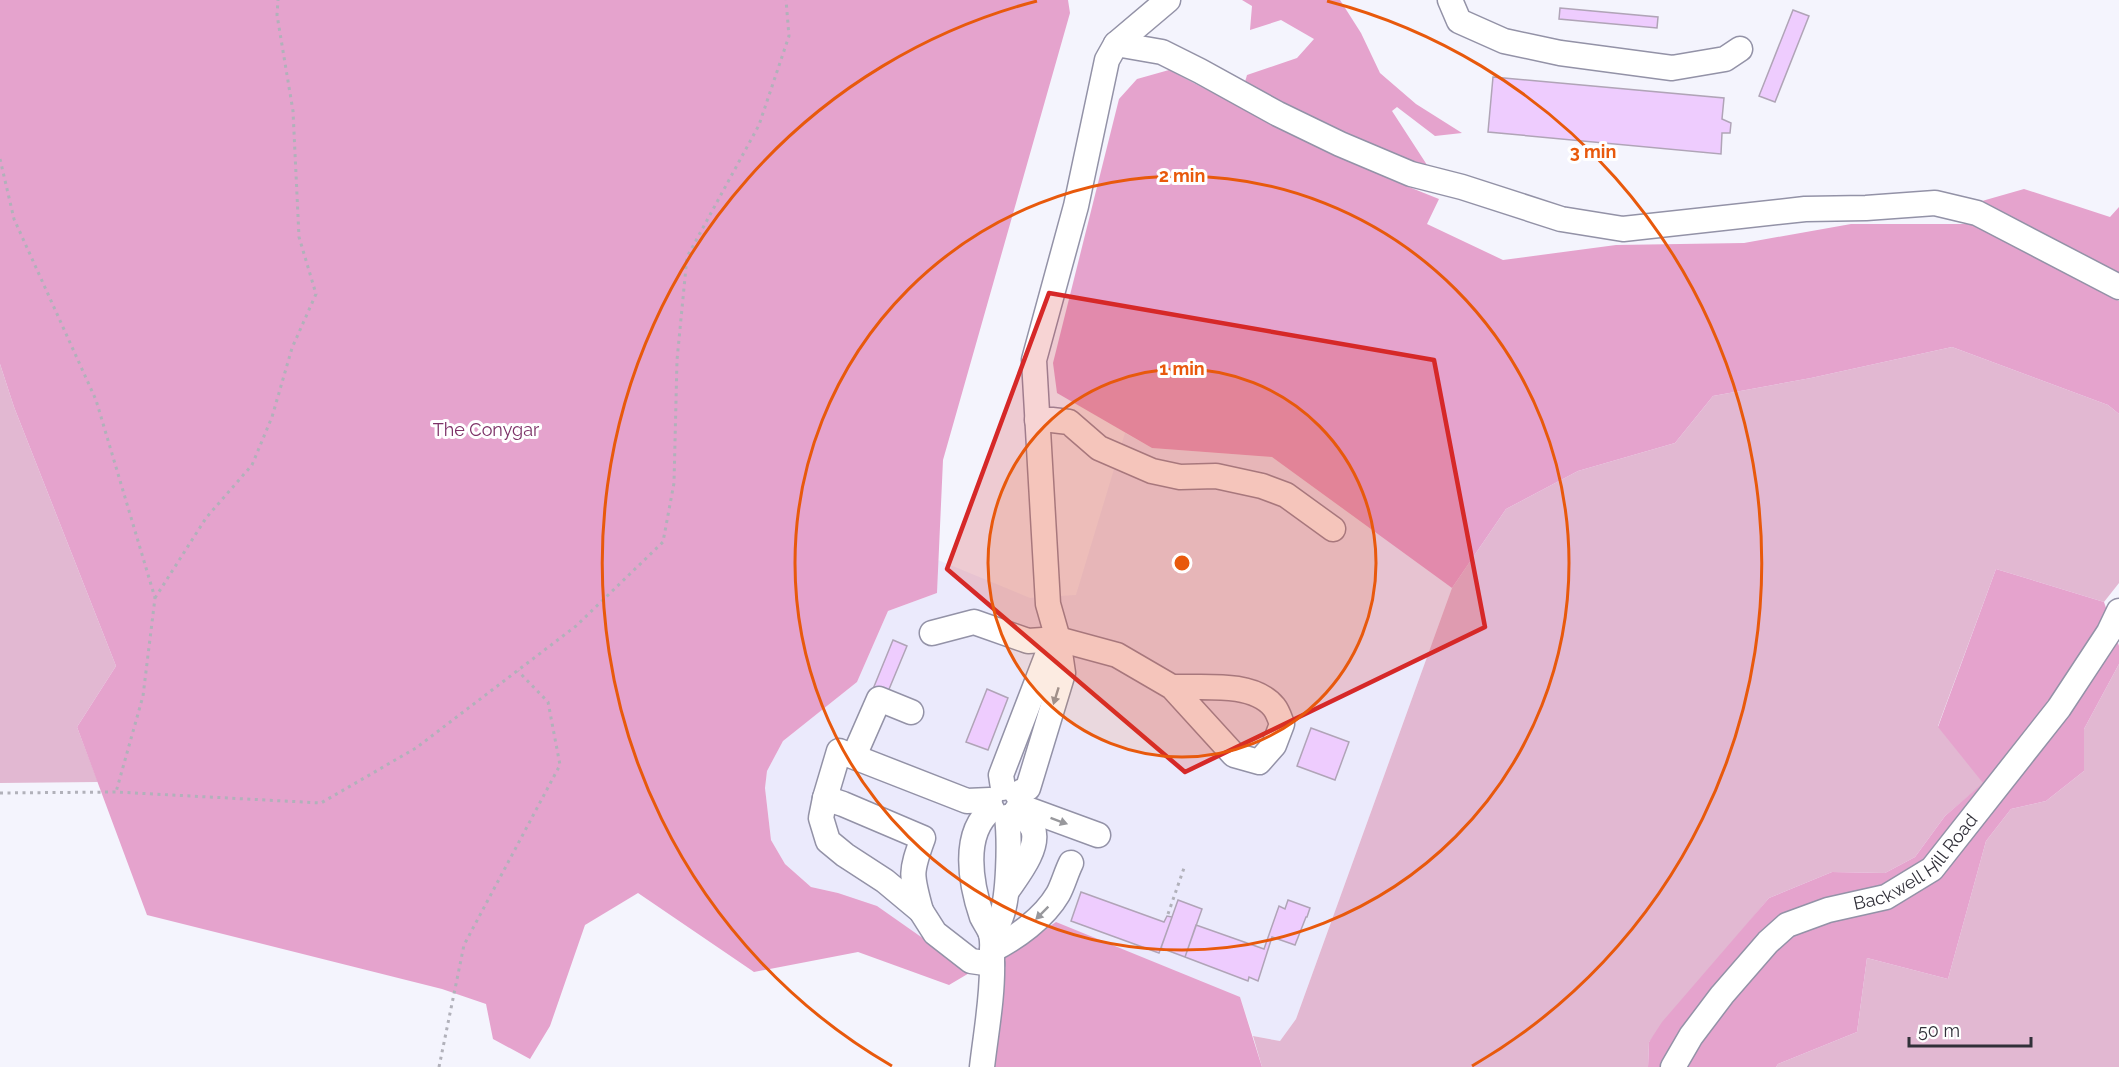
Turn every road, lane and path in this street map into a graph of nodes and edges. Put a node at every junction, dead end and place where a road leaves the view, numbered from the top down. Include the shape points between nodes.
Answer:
1 (278, 0) edge
2 (786, 0) edge
3 (1142, 0) edge
4 (1168, 0) edge
5 (1450, 0) edge
6 (1116, 44) junction
7 (1740, 50) dead end
8 (0, 159) edge
9 (2119, 287) edge
10 (1037, 420) junction
11 (1333, 529) dead end
12 (155, 598) junction
13 (2119, 611) edge
14 (932, 633) dead end
15 (1058, 639) junction
16 (518, 671) junction
17 (1172, 687) dead end
18 (910, 712) dead end
19 (854, 756) junction
20 (116, 792) junction
21 (0, 793) edge
22 (825, 798) junction
23 (1006, 804) junction
24 (1098, 835) dead end
25 (1071, 863) dead end
26 (1184, 868) dead end
27 (921, 911) junction
28 (1168, 914) dead end
29 (992, 949) junction
30 (983, 1058) edge
31 (439, 1067) edge
32 (1673, 1067) edge

1 - 12 path via 293,111 299,237 316,294 292,348 272,417 252,465 206,518
2 - 16 path via 789,36 759,124 687,257 677,360 674,483 663,542 576,626
3 - 6 street
4 - 6 street
5 - 7 street via 1459,21 1504,41 1560,53 1672,68 1725,59
6 - 9 street via 1162,52 1278,114 1411,174 1561,219 1623,229 1804,208 1935,203 1977,213
6 - 10 street via 1107,60 1076,206 1034,360
8 - 12 path via 14,219 96,400
10 - 11 street via 1069,423 1099,448 1152,471 1180,477 1216,476 1262,486 1286,495
10 - 15 street via 1048,604
12 - 20 path via 143,696
13 - 32 street, Backwell Hill Road via 2059,708 1932,869 1886,897 1828,910 1787,925 1722,995
14 - 15 street via 974,622 1028,641
15 - 17 street via 1117,654
15 - 23 street via 1064,673 1028,788
16 - 20 path via 416,748 321,803
16 - 31 path via 548,702 560,765 464,945
18 - 19 street via 879,699
19 - 22 street via 839,751
19 - 23 street via 967,801
20 - 21 path
22 - 27 street via 821,818 828,841
22 - 27 street via 923,838 913,866
23 -> 24 street
23 - 29 street via 978,824 974,840 972,869
23 - 29 street via 1026,819 1034,841 1025,865 1007,891
25 -> 29 street via 1058,894 1044,912
26 - 28 path
27 - 29 street via 935,933 971,961
29 - 30 street

